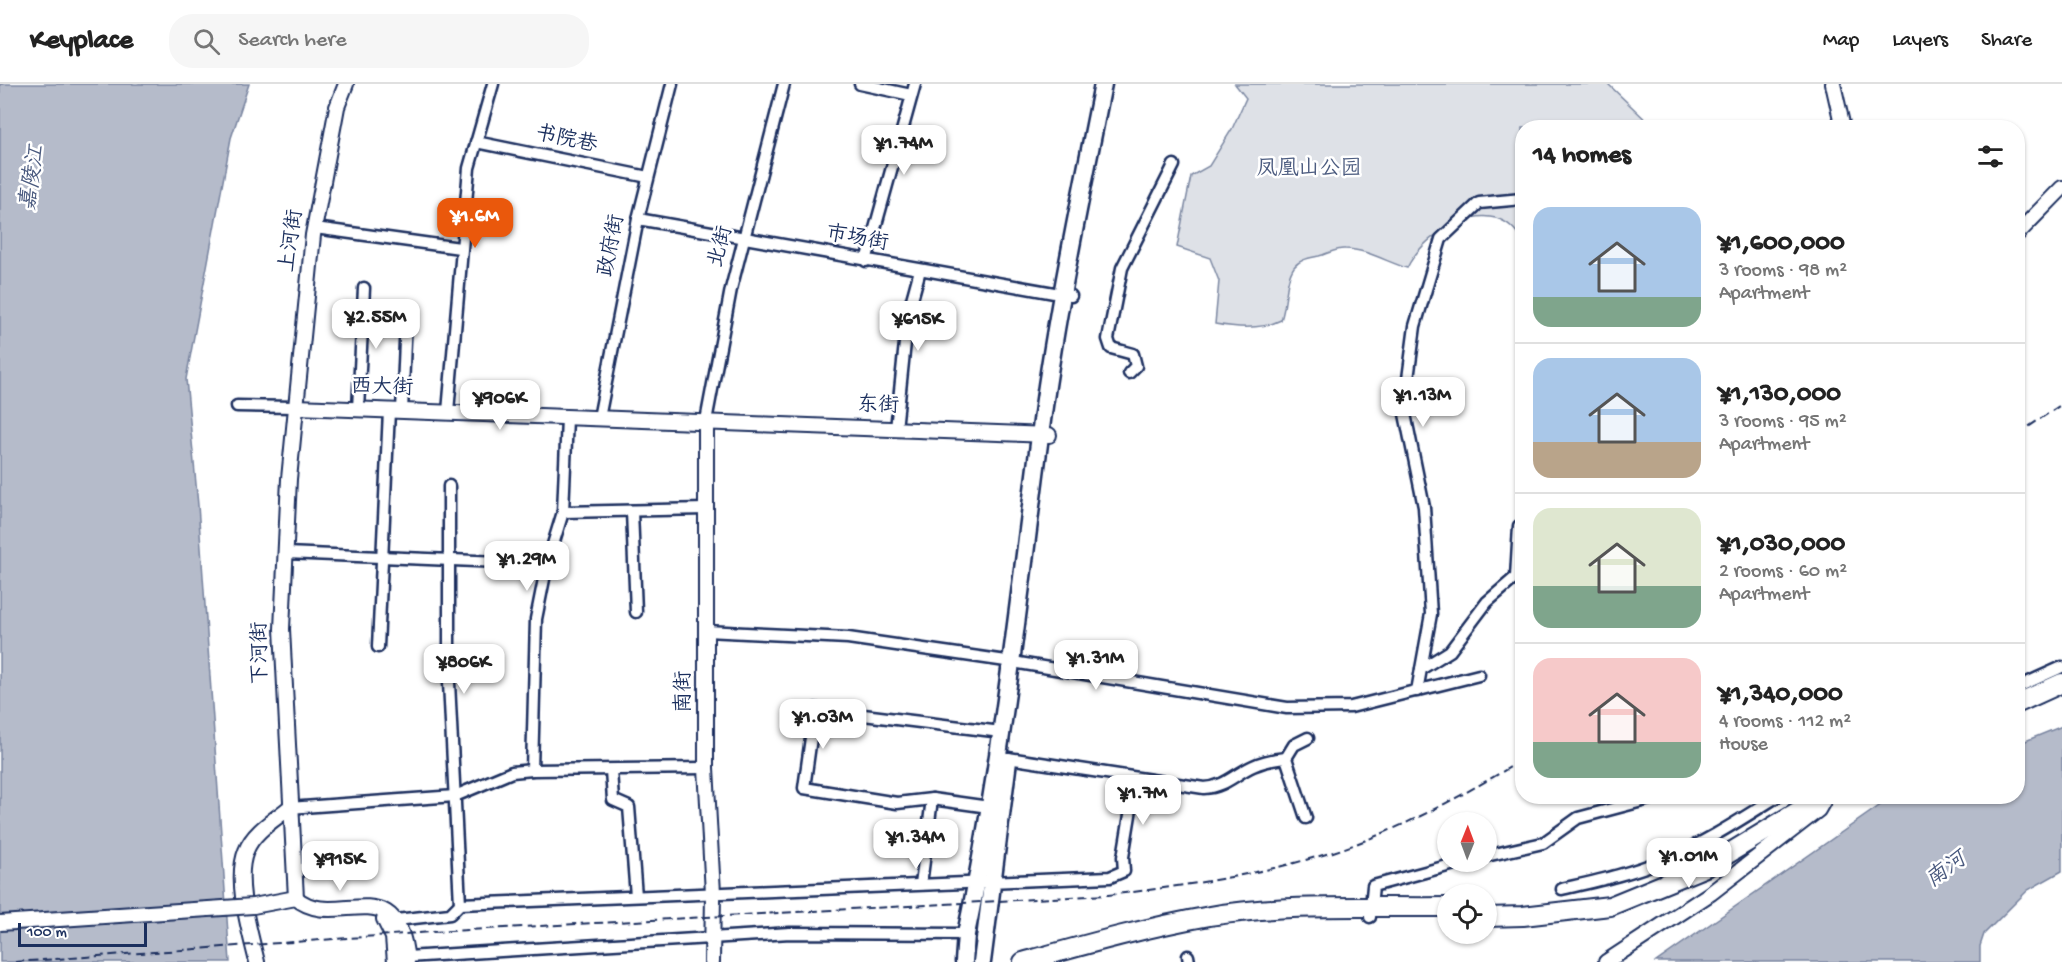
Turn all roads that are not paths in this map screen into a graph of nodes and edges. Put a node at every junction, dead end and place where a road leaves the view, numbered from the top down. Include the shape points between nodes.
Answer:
1 (346, 84) edge
2 (493, 84) edge
3 (672, 84) edge
4 (784, 84) edge
5 (860, 84) edge
6 (915, 84) edge
7 (1103, 84) edge
8 (1112, 84) edge
9 (1833, 84) edge
10 (911, 96) junction
11 (1841, 120) edge
12 (476, 142) junction
13 (1174, 165) dead end
14 (648, 177) junction
15 (2062, 188) edge
16 (1515, 199) edge
17 (638, 219) junction
18 (2025, 226) edge
19 (315, 228) junction
20 (744, 240) junction
21 (460, 248) junction
22 (866, 261) junction
23 (920, 270) junction
24 (364, 288) dead end
25 (1067, 295) junction
26 (406, 318) dead end
27 (1129, 373) dead end
28 (237, 406) dead end
29 (296, 407) junction
30 (358, 410) junction
31 (395, 411) junction
32 (448, 412) junction
33 (567, 418) junction
34 (599, 418) junction
35 (706, 421) junction
36 (896, 429) junction
37 (1044, 435) junction
38 (449, 486) dead end
39 (706, 509) junction
40 (632, 511) junction
41 (563, 512) junction
42 (286, 553) junction
43 (382, 557) junction
44 (449, 560) junction
45 (546, 564) junction
46 (1515, 578) edge
47 (636, 612) dead end
48 (706, 631) junction
49 (378, 647) dead end
50 (1017, 663) junction
51 (2062, 667) edge
52 (1421, 669) junction
53 (1479, 675) dead end
54 (2062, 683) edge
55 (2025, 684) edge
56 (1417, 691) junction
57 (2062, 692) edge
58 (2025, 700) edge
59 (2025, 708) edge
60 (1001, 732) junction
61 (1308, 738) dead end
62 (1008, 758) junction
63 (1286, 758) junction
64 (706, 768) junction
65 (532, 770) junction
66 (611, 770) junction
67 (1136, 779) junction
68 (454, 796) junction
69 (932, 799) junction
70 (1631, 804) edge
71 (1765, 804) edge
72 (1790, 804) edge
73 (1814, 804) edge
74 (989, 807) junction
75 (289, 808) junction
76 (1306, 818) dead end
77 (1781, 829) junction
78 (1497, 853) edge
79 (1437, 869) edge
80 (984, 881) junction
81 (921, 884) junction
82 (1562, 889) dead end
83 (713, 893) junction
84 (636, 896) junction
85 (296, 898) junction
86 (460, 904) junction
87 (1497, 907) edge
88 (1437, 908) edge
89 (1370, 913) junction
90 (1437, 916) edge
91 (1497, 917) edge
92 (390, 920) junction
93 (0, 923) edge
94 (966, 934) junction
95 (712, 939) junction
96 (534, 949) junction
97 (403, 960) edge
98 (256, 962) edge
99 (535, 962) edge
100 (712, 962) edge
101 (964, 962) edge
102 (982, 962) edge
103 (1023, 962) edge
104 (1068, 962) edge
105 (1606, 962) edge

1 - 19 street, 上河街 via 337,107
2 - 12 street
3 - 14 street, 政府街
4 - 20 street, 北街
5 - 10 street
6 - 10 street
7 - 25 main road
8 - 25 main road
9 - 11 street
10 - 22 street
12 - 14 street, 书院巷
12 - 21 street via 469,168
13 - 27 street via 1122,268 1108,339 1111,348 1133,354 1136,366
14 - 17 street, 政府街
15 - 18 street
16 - 52 street via 1479,202 1441,240 1415,326 1404,409 1424,507 1431,614
17 - 20 street, 市场街
17 - 34 street, 政府街
19 - 21 street
19 - 29 street, 上河街
20 - 22 street, 市场街
20 - 35 street, 北街
21 - 32 street
22 - 23 street, 市场街
23 - 25 street, 市场街
23 - 36 street via 908,314
24 - 30 street
25 - 37 main road
26 - 31 street
28 - 29 street, 西大街
29 - 30 street, 西大街
29 - 42 street, 下河街
30 - 31 street, 西大街
31 - 32 street, 西大街
31 - 43 street
32 - 33 street, 西大街
33 - 34 street, 西大街
33 - 41 street
34 - 35 street, 西大街
35 - 36 street, 东街
35 - 39 street, 南街
36 - 37 street, 东街
37 - 50 main road
38 - 44 street
39 - 40 street
39 - 48 street, 南街
40 - 41 street
40 - 47 street
41 - 45 street
42 - 43 street
42 - 75 street, 下河街 via 282,628
43 - 44 street
43 - 49 street
44 - 45 street
44 - 68 street
45 - 65 street via 535,629
46 - 52 street via 1487,602 1450,651
48 - 50 street via 848,638
48 - 64 street, 南街
50 - 56 street via 1287,708 1352,707
50 - 60 main road
50 - 62 main road
51 - 55 street
52 - 56 street
53 - 56 street
54 - 58 highway
57 - 59 highway
60 - 69 street via 815,709 804,789 897,803
60 - 74 main road
61 - 63 street via 1293,746
62 - 67 street
62 - 80 main road
63 - 67 street via 1251,767 1212,788
63 - 76 street
64 - 66 street
64 - 83 street, 南街
65 - 66 street
65 - 68 street via 512,772
66 - 84 street via 613,800 630,807
67 - 80 street via 1124,872 1095,879
68 - 75 street
68 - 86 street
69 - 74 street
69 - 81 street
70 - 78 street via 1578,818 1543,843
71 - 82 street via 1718,834 1661,861
72 - 87 highway via 1701,856 1608,897
73 - 77 highway
74 - 80 main road
75 - 85 street, 下河街
75 - 98 street via 260,831 246,851 242,889
77 - 91 highway via 1708,866 1610,906
77 - 105 street via 1711,893
79 - 89 street via 1373,886
80 - 81 street
80 - 94 main road
80 - 102 main road
81 - 83 street
83 - 84 street
83 - 95 street, 南街
84 - 86 street
85 - 92 street via 305,907 375,907 389,912
85 - 93 street, bridge via 253,906
86 - 92 street via 450,914
88 - 89 highway
89 - 90 highway
89 - 103 highway via 1328,907 1210,916
89 - 104 highway via 1212,926
92 - 97 street via 401,932
94 - 95 street via 790,933
94 - 101 main road
95 - 96 street
95 - 100 street, 南街
96 - 97 street
96 - 99 street

